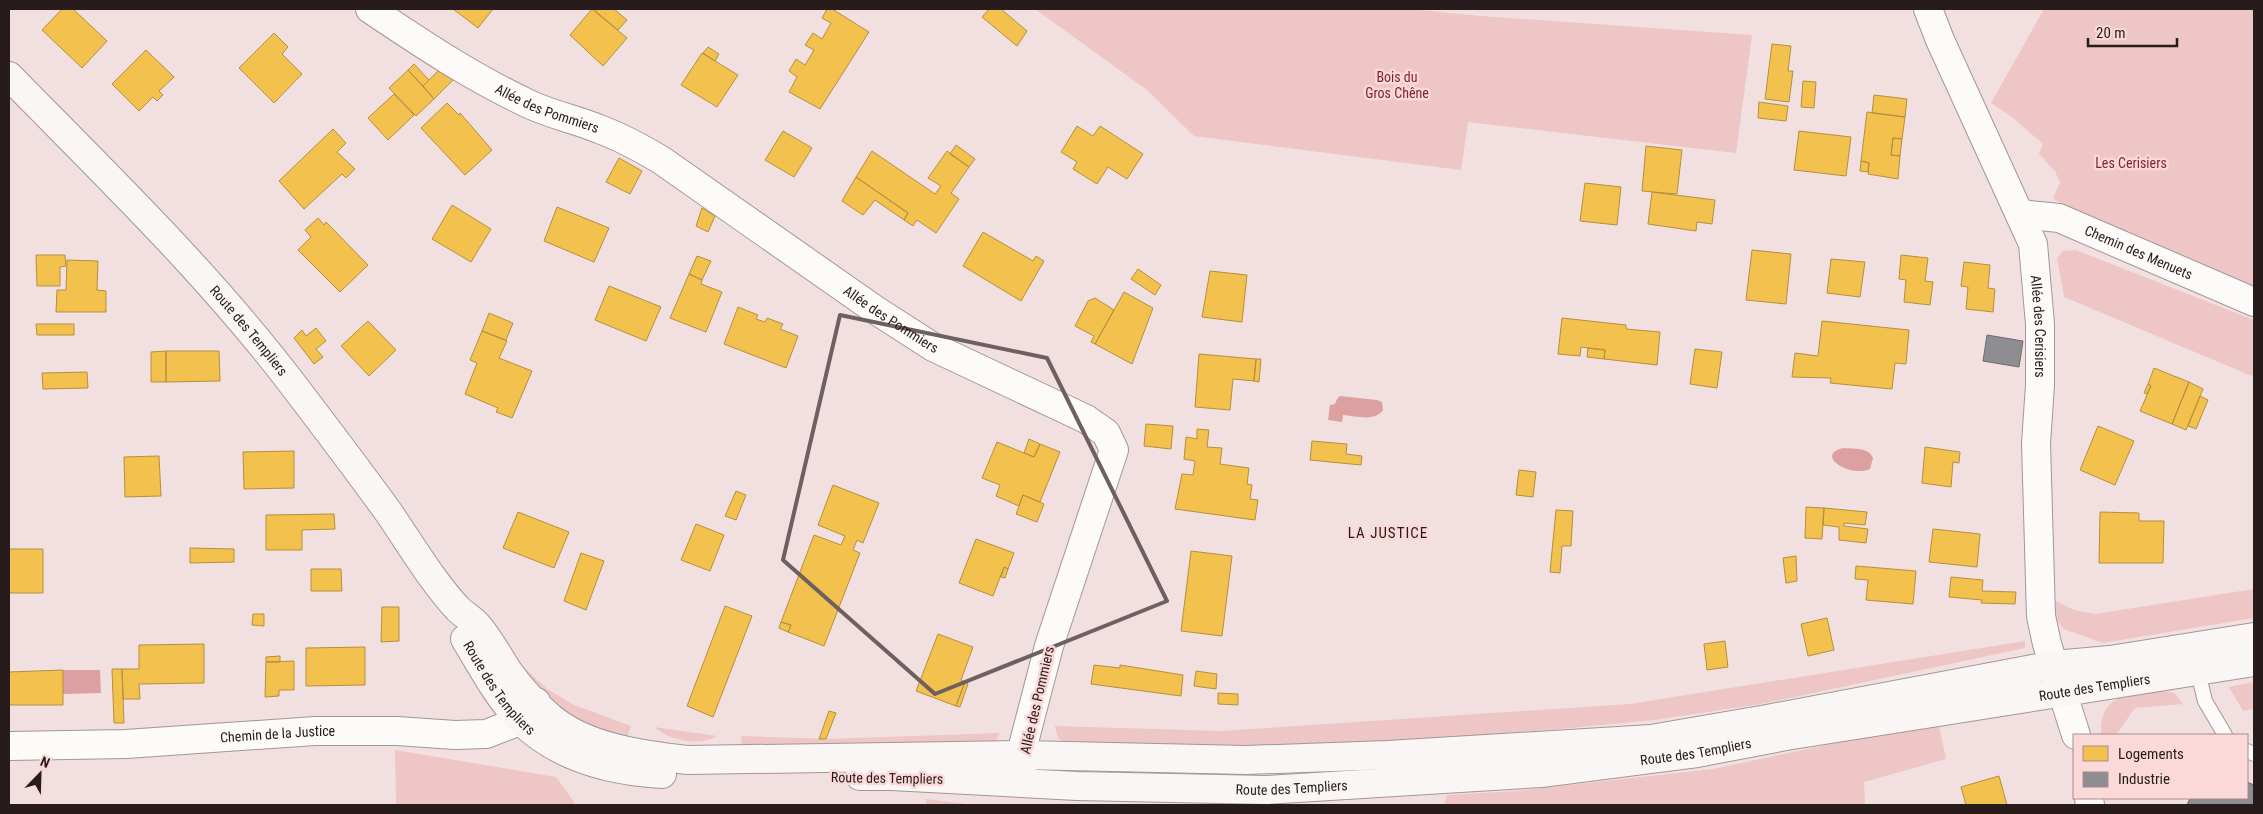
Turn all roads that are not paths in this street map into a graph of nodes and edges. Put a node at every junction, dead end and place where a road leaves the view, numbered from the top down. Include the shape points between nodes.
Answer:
1 (370, 9) edge
2 (1928, 9) edge
3 (9, 76) edge
4 (2020, 214) junction
5 (2254, 302) edge
6 (2254, 637) edge
7 (2197, 659) junction
8 (2254, 662) edge
9 (2054, 665) junction
10 (2062, 691) junction
11 (527, 710) junction
12 (2076, 734) edge
13 (2224, 734) edge
14 (9, 746) edge
15 (1023, 755) junction
16 (1022, 782) junction

1 - 15 street, Allée des Pommiers via 443,58 494,87 533,106 600,129 639,147 933,347 1086,419 1106,433 1114,450 1049,646
2 - 4 street, Allée des Cerisiers
3 - 11 main road, Route des Templiers via 133,201 292,383 459,611 462,635 499,693
4 - 5 street, Chemin des Menuets via 2059,218
4 - 9 street, Allée des Cerisiers via 2033,244 2040,324 2036,443 2040,616
6 - 7 main road, Route des Templiers
7 - 8 main road, Route des Templiers
7 - 9 main road, Route des Templiers via 2110,660
7 - 10 main road, Route des Templiers
7 - 13 lane via 2205,702
9 - 10 street, Allée des Cerisiers
9 - 15 main road, Route des Templiers via 1651,739 1246,760
10 - 12 street, Allée des Cerisiers
10 - 16 main road, Route des Templiers via 1697,753 1531,774 1267,790
11 - 14 street, Chemin de la Justice via 512,724 486,734 315,731 126,744
11 - 15 main road, Route des Templiers via 551,718 604,745 635,754 687,760
11 - 16 main road, Route des Templiers via 547,743 598,765 630,772 757,777 892,776
15 - 16 street, Allée des Pommiers

